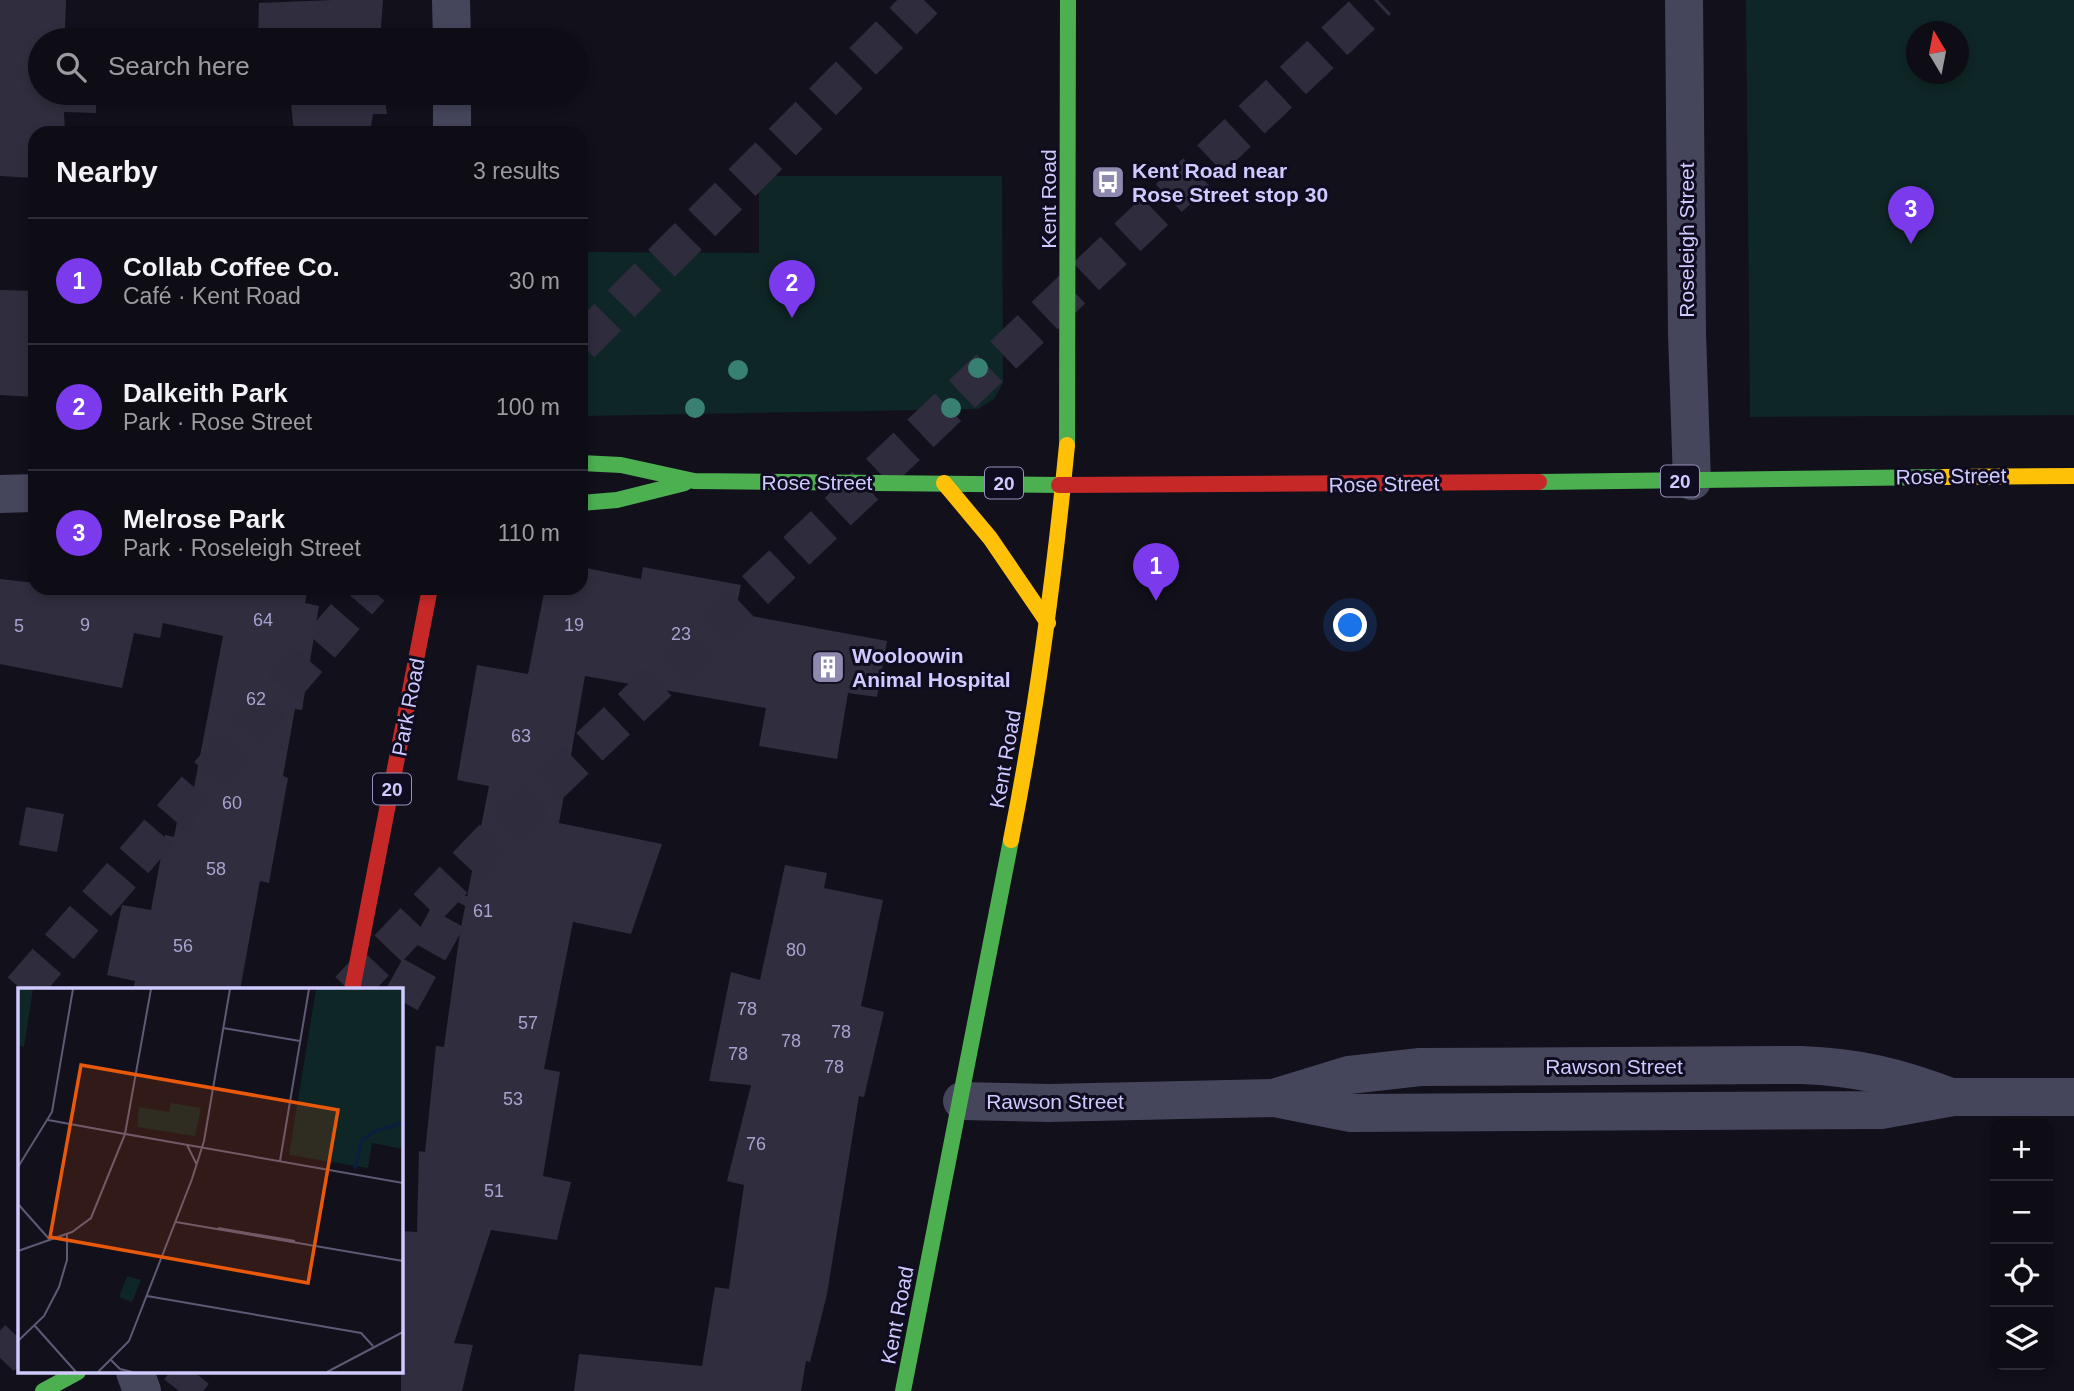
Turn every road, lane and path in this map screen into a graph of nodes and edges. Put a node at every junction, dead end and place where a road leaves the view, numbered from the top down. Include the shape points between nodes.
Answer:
1 (451, 0) edge
2 (1068, 0) edge
3 (1684, 0) edge
4 (452, 28) edge
5 (452, 105) edge
6 (452, 126) edge
7 (588, 463) edge
8 (2074, 476) edge
9 (694, 481) junction
10 (1692, 481) junction
11 (944, 483) junction
12 (1063, 484) junction
13 (28, 493) edge
14 (0, 494) edge
15 (588, 502) edge
16 (429, 595) edge
17 (1048, 623) junction
18 (352, 988) edge
19 (2074, 1097) edge
20 (962, 1101) junction
21 (74, 1374) edge
22 (136, 1374) edge
23 (43, 1391) edge
24 (142, 1391) edge
25 (903, 1391) edge

1 - 4 street
2 - 12 main road, Kent Road via 1069,396
3 - 10 street, Roseleigh Street
5 - 6 street
7 - 9 main road, Rose Street / 20 via 621,465
8 - 10 main road, Rose Street / 20
9 - 11 main road, Rose Street / 20
9 - 15 main road, Rose Street / 20
10 - 12 main road, Rose Street / 20
11 - 12 main road, Rose Street / 20
11 - 17 main road via 990,538
12 - 17 main road, Kent Road
13 - 14 street
16 - 18 main road, Park Road / 20
17 - 20 main road, Kent Road via 1031,739
19 - 20 street, Rawson Street via 1953,1097 1881,1110 1351,1113 1275,1098
20 - 25 main road, Kent Road
21 - 23 main road
22 - 24 street

